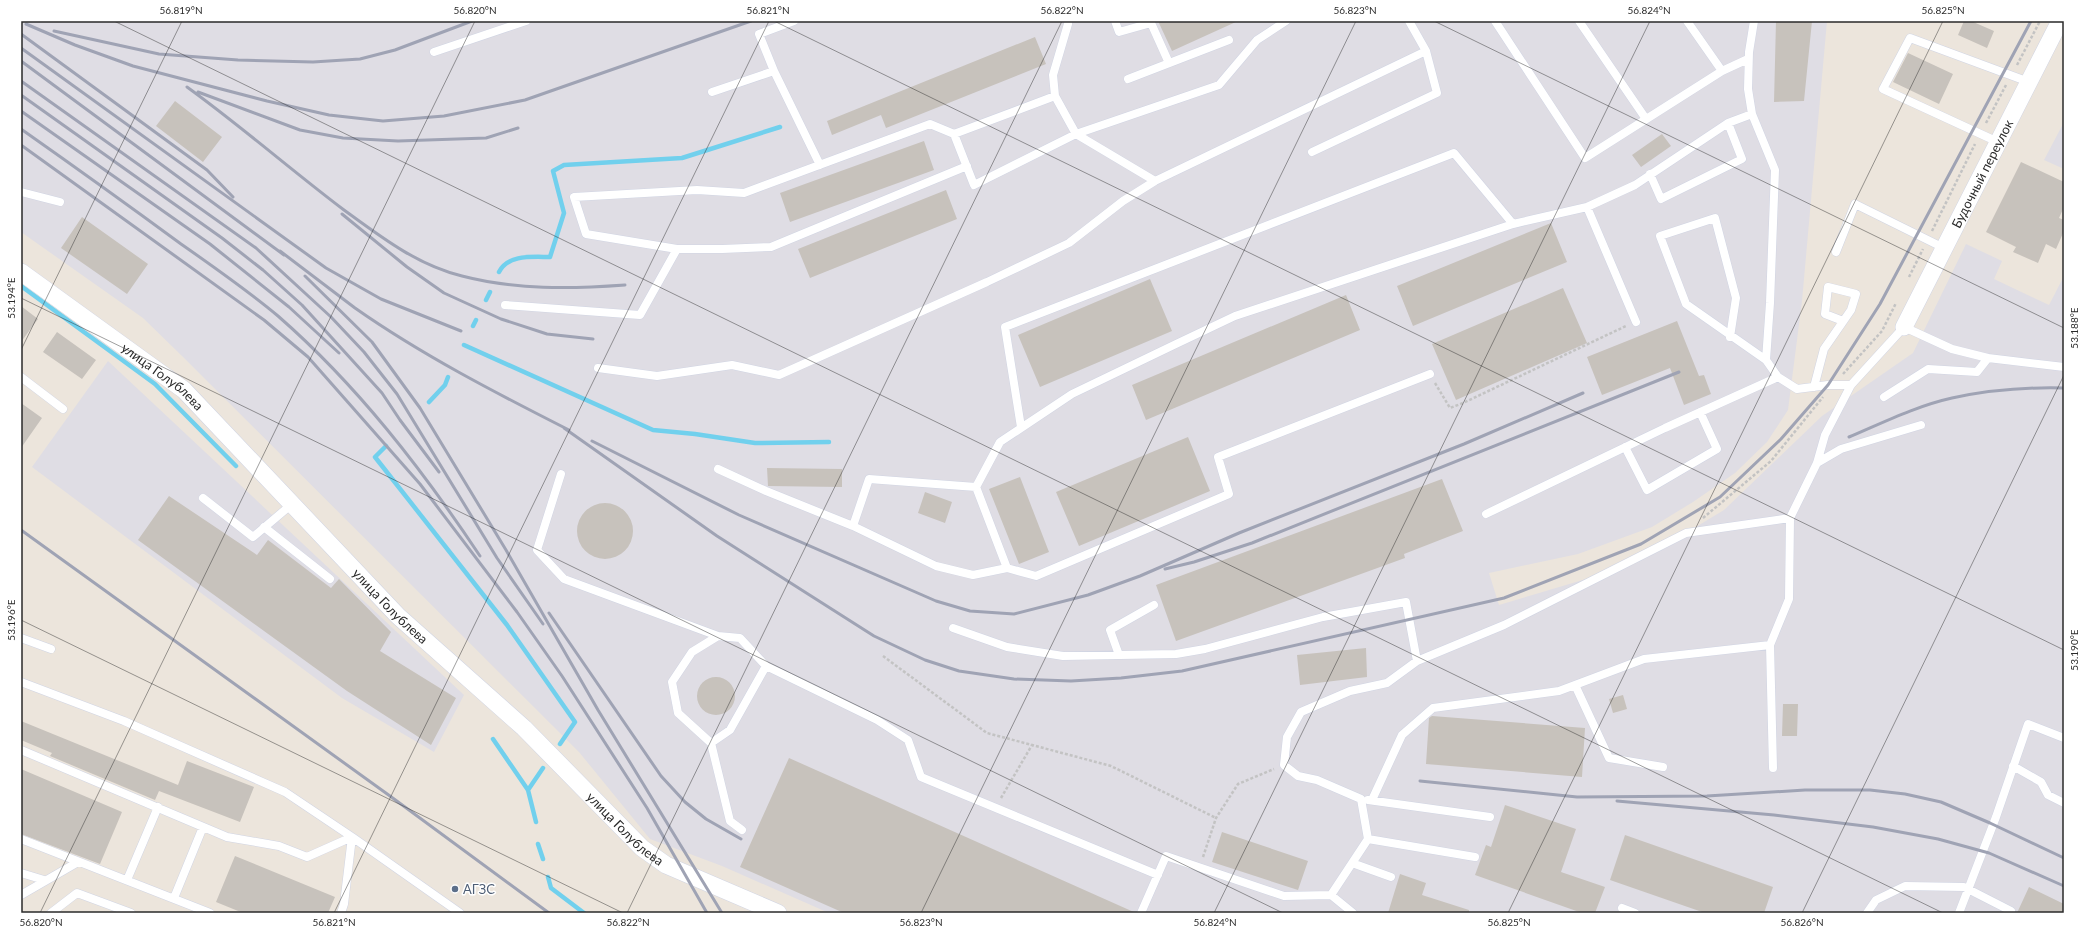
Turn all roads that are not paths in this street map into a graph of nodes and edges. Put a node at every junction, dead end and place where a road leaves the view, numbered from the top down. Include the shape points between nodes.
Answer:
1 (526, 21) edge
2 (794, 21) edge
3 (1115, 21) edge
4 (1286, 21) edge
5 (1409, 21) edge
6 (1495, 21) edge
7 (1579, 21) edge
8 (1688, 21) edge
9 (1754, 21) edge
10 (2060, 21) edge
11 (1069, 22) edge
12 (1229, 40) dead end
13 (1426, 51) junction
14 (434, 52) dead end
15 (1748, 59) junction
16 (1169, 63) junction
17 (774, 71) junction
18 (1722, 71) junction
19 (1128, 79) dead end
20 (2029, 82) junction
21 (712, 92) dead end
22 (1055, 96) junction
23 (1752, 114) junction
24 (1646, 119) junction
25 (1728, 123) junction
26 (954, 134) junction
27 (1076, 134) junction
28 (1998, 142) junction
29 (1312, 152) dead end
30 (820, 165) junction
31 (966, 166) junction
32 (1650, 174) junction
33 (1155, 181) junction
34 (21, 192) edge
35 (60, 202) dead end
36 (1587, 207) junction
37 (1513, 224) junction
38 (1944, 248) junction
39 (677, 249) junction
40 (1836, 252) dead end
41 (21, 272) edge
42 (505, 305) dead end
43 (1843, 321) junction
44 (1636, 322) road end
45 (1904, 327) junction
46 (1730, 336) junction
47 (1988, 358) junction
48 (1766, 360) junction
49 (2064, 367) edge
50 (598, 368) dead end
51 (1430, 374) road end
52 (1778, 377) junction
53 (21, 378) edge
54 (1851, 385) junction
55 (1814, 387) junction
56 (1884, 397) dead end
57 (63, 409) dead end
58 (1700, 412) junction
59 (1921, 425) dead end
60 (1021, 427) junction
61 (1625, 447) junction
62 (1817, 463) junction
63 (718, 469) dead end
64 (561, 474) dead end
65 (976, 487) junction
66 (203, 498) dead end
67 (292, 504) junction
68 (1486, 514) dead end
69 (1790, 518) junction
70 (853, 526) junction
71 (264, 527) junction
72 (1007, 568) junction
73 (330, 579) dead end
74 (1154, 605) dead end
75 (953, 628) dead end
76 (718, 636) junction
77 (21, 638) edge
78 (1770, 644) junction
79 (51, 649) dead end
80 (1118, 655) junction
81 (1417, 661) junction
82 (766, 666) junction
83 (21, 682) edge
84 (1576, 684) junction
85 (2064, 738) edge
86 (711, 743) junction
87 (21, 750) edge
88 (2014, 766) junction
89 (1663, 767) dead end
90 (1773, 768) dead end
91 (1361, 799) junction
92 (1372, 800) junction
93 (2064, 803) edge
94 (158, 807) junction
95 (1490, 817) dead end
96 (203, 827) junction
97 (742, 830) dead end
98 (352, 837) junction
99 (21, 839) edge
100 (1368, 839) junction
101 (1475, 857) dead end
102 (78, 862) junction
103 (1352, 863) junction
104 (21, 873) edge
105 (1158, 875) junction
106 (1391, 877) dead end
107 (44, 880) junction
108 (127, 880) junction
109 (1968, 890) junction
110 (21, 895) edge
111 (1331, 895) junction
112 (174, 898) junction
113 (1622, 908) dead end
114 (2011, 911) dead end
115 (51, 913) edge
116 (130, 913) edge
117 (210, 913) edge
118 (341, 913) edge
119 (460, 913) edge
120 (778, 913) edge
121 (1141, 913) edge
122 (1353, 913) edge
123 (1635, 913) edge
124 (1867, 913) edge
125 (1959, 913) edge

1 - 14 lane
2 - 17 lane via 759,34
3 - 16 lane via 1119,32 1151,23
4 - 27 lane via 1257,40 1219,85
5 - 13 lane
6 - 24 lane via 1585,158
7 - 24 lane
8 - 18 lane
9 - 15 lane
10 - 20 street, Будочный переулок
11 - 22 lane via 1053,75
12 - 16 lane
13 - 29 lane via 1437,93
13 - 33 lane
15 - 18 lane
15 - 23 lane via 1748,89
16 - 19 lane
17 - 21 lane
17 - 30 lane
18 - 24 lane
20 - 28 street, Будочный переулок
20 - 28 lane via 1910,38 1883,88
22 - 26 lane
22 - 27 lane
23 - 25 lane
23 - 48 lane via 1775,170
25 - 32 lane
25 - 32 lane via 1742,159 1661,199
26 - 30 lane via 930,124
26 - 31 lane
27 - 31 lane via 974,185
27 - 33 lane
28 - 38 street, Будочный переулок
30 - 39 lane via 744,193 696,190 574,197 586,234
31 - 39 lane via 771,247
32 - 36 lane via 1635,185
33 - 50 lane via 1123,201 1069,242 987,282 779,375 732,365 657,376
34 - 35 lane
36 - 37 lane
36 - 44 lane
37 - 60 lane via 1235,316 1072,394
37 - 60 lane via 1454,153 1006,327
38 - 40 lane via 1855,204
38 - 45 street, Будочный переулок
39 - 42 lane via 640,315
41 - 67 street, улица Голублева via 184,390
43 - 43 lane via 1856,294 1828,287 1825,314
43 - 55 lane via 1824,348
45 - 47 lane via 1952,349
45 - 54 lane
46 - 46 lane via 1686,304 1660,236 1715,218 1736,298
46 - 48 lane
47 - 49 lane
47 - 56 lane via 1977,372 1928,369
48 - 52 lane
51 - 72 lane via 1218,457 1229,494 1036,576
52 - 55 lane via 1797,389
52 - 58 lane
53 - 57 lane
54 - 55 lane
54 - 62 lane via 1825,436
58 - 61 lane
58 - 61 lane via 1717,449 1647,490
59 - 62 lane via 1841,450
60 - 65 lane via 1000,442
61 - 68 lane
62 - 69 lane
63 - 70 lane
64 - 76 lane via 537,550 564,579
65 - 70 lane via 869,479
65 - 72 lane
66 - 71 lane via 252,537
67 - 71 lane
67 - 120 street, улица Голублева via 398,616 524,728 642,848 666,865
69 - 78 lane via 1789,599
69 - 81 lane via 1686,533 1504,625
70 - 72 lane via 936,566 973,575
71 - 73 lane
74 - 80 lane via 1110,630
75 - 80 lane via 1007,648 1063,656
76 - 82 lane via 740,638
76 - 86 lane via 692,652 672,682 678,713
77 - 79 lane
78 - 84 lane via 1644,659
78 - 90 lane
80 - 81 lane via 1176,654 1205,649 1323,617 1406,602
81 - 91 lane via 1387,683 1350,691 1301,712 1287,736 1284,765 1298,776 1316,780
82 - 86 lane via 730,730
82 - 105 lane via 877,720 908,740 921,777
83 - 98 lane via 124,721 285,792
84 - 89 lane via 1609,758
84 - 92 lane via 1559,691 1433,708 1402,735
85 - 88 lane via 2028,724
86 - 97 lane via 730,821
87 - 94 lane
88 - 93 lane via 2041,782 2048,795
88 - 109 lane
91 - 92 lane
91 - 100 lane
92 - 95 lane
94 - 96 lane
94 - 108 lane
96 - 98 lane via 227,837 279,846 307,857
96 - 112 lane
98 - 118 lane
98 - 119 lane
99 - 102 lane
100 - 101 lane
100 - 103 lane
102 - 107 lane
102 - 108 lane
103 - 106 lane
103 - 111 lane
104 - 107 lane
105 - 111 lane via 1166,856 1284,896
105 - 121 lane
107 - 110 lane
108 - 112 lane
109 - 114 lane
109 - 124 lane via 1958,887 1906,886 1876,900
109 - 125 lane
111 - 122 lane
112 - 117 lane
113 - 123 lane
115 - 116 lane via 77,893

